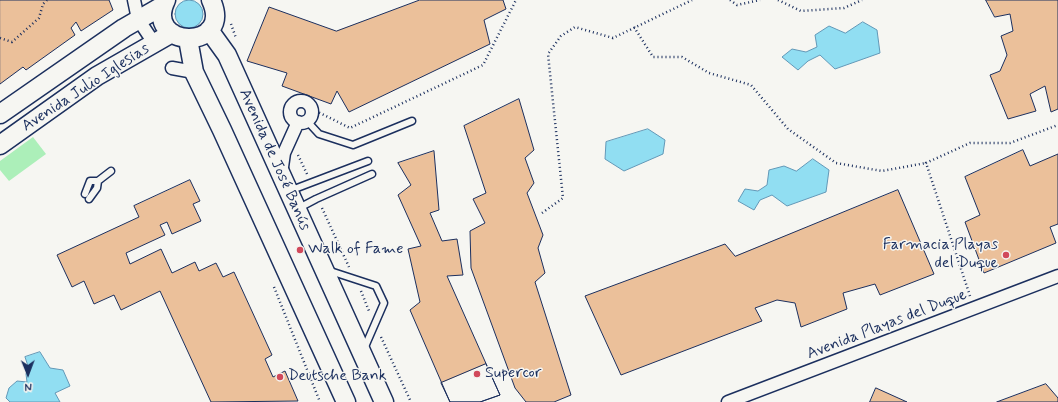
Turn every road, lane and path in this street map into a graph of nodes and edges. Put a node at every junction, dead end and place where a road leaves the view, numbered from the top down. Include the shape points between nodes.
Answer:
1 (47, 0) edge
2 (134, 0) edge
3 (211, 0) edge
4 (516, 0) edge
5 (692, 0) edge
6 (730, 0) edge
7 (760, 0) edge
8 (778, 0) edge
9 (862, 0) edge
10 (165, 3) edge
11 (138, 19) junction
12 (634, 27) junction
13 (209, 30) junction
14 (180, 36) junction
15 (0, 38) edge
16 (154, 43) junction
17 (172, 68) dead end
18 (194, 72) junction
19 (312, 109) junction
20 (0, 114) edge
21 (412, 121) dead end
22 (302, 122) junction
23 (1058, 125) edge
24 (0, 145) edge
25 (368, 160) dead end
26 (926, 164) junction
27 (111, 172) dead end
28 (372, 174) dead end
29 (98, 181) junction
30 (284, 183) junction
31 (296, 210) junction
32 (542, 212) dead end
33 (322, 268) junction
34 (1058, 276) edge
35 (974, 308) junction
36 (361, 354) junction
37 (346, 402) edge
38 (384, 402) edge
39 (728, 402) edge

1 - 15 path via 43,4 39,18 12,42
2 - 11 street
3 - 13 street via 215,14
4 - 19 path via 483,65 350,128
5 - 12 path
6 - 7 path via 737,5
8 - 9 path via 801,11 844,8
10 - 11 street, Avenida Julio Iglesias
10 - 14 street via 164,20
11 - 16 street
11 - 20 street, Avenida Julio Iglesias
12 - 26 path via 653,57 682,58 710,73 751,85 788,129 836,163 882,171
12 - 32 path via 612,38 575,27 561,36 548,54 563,198
13 - 14 street, Avenida Julio Iglesias via 196,38
13 - 30 street, Avenida de José Banús via 227,55
14 - 16 street, Avenida Julio Iglesias
14 - 18 street
16 - 24 street, Avenida Julio Iglesias via 97,76
17 - 18 street
18 - 37 street
19 - 22 street via 312,116
19 - 22 street via 305,102 294,104 291,114 294,120
21 - 22 lane via 352,145 319,134
22 - 30 street via 284,153
23 - 26 path via 1010,143 970,143
25 - 30 lane via 297,188
26 - 35 path
27 - 29 lane
28 - 31 lane
29 - 29 lane via 97,188 87,196 90,181
30 - 31 street, Avenida de José Banús
31 - 33 street, Avenida de José Banús
33 - 36 street, Avenida de José Banús
33 - 36 lane via 376,286 384,303
34 - 35 street, Avenida Playas del Duque
35 - 39 street, Avenida Playas del Duque
36 - 38 street, Avenida de José Banús

